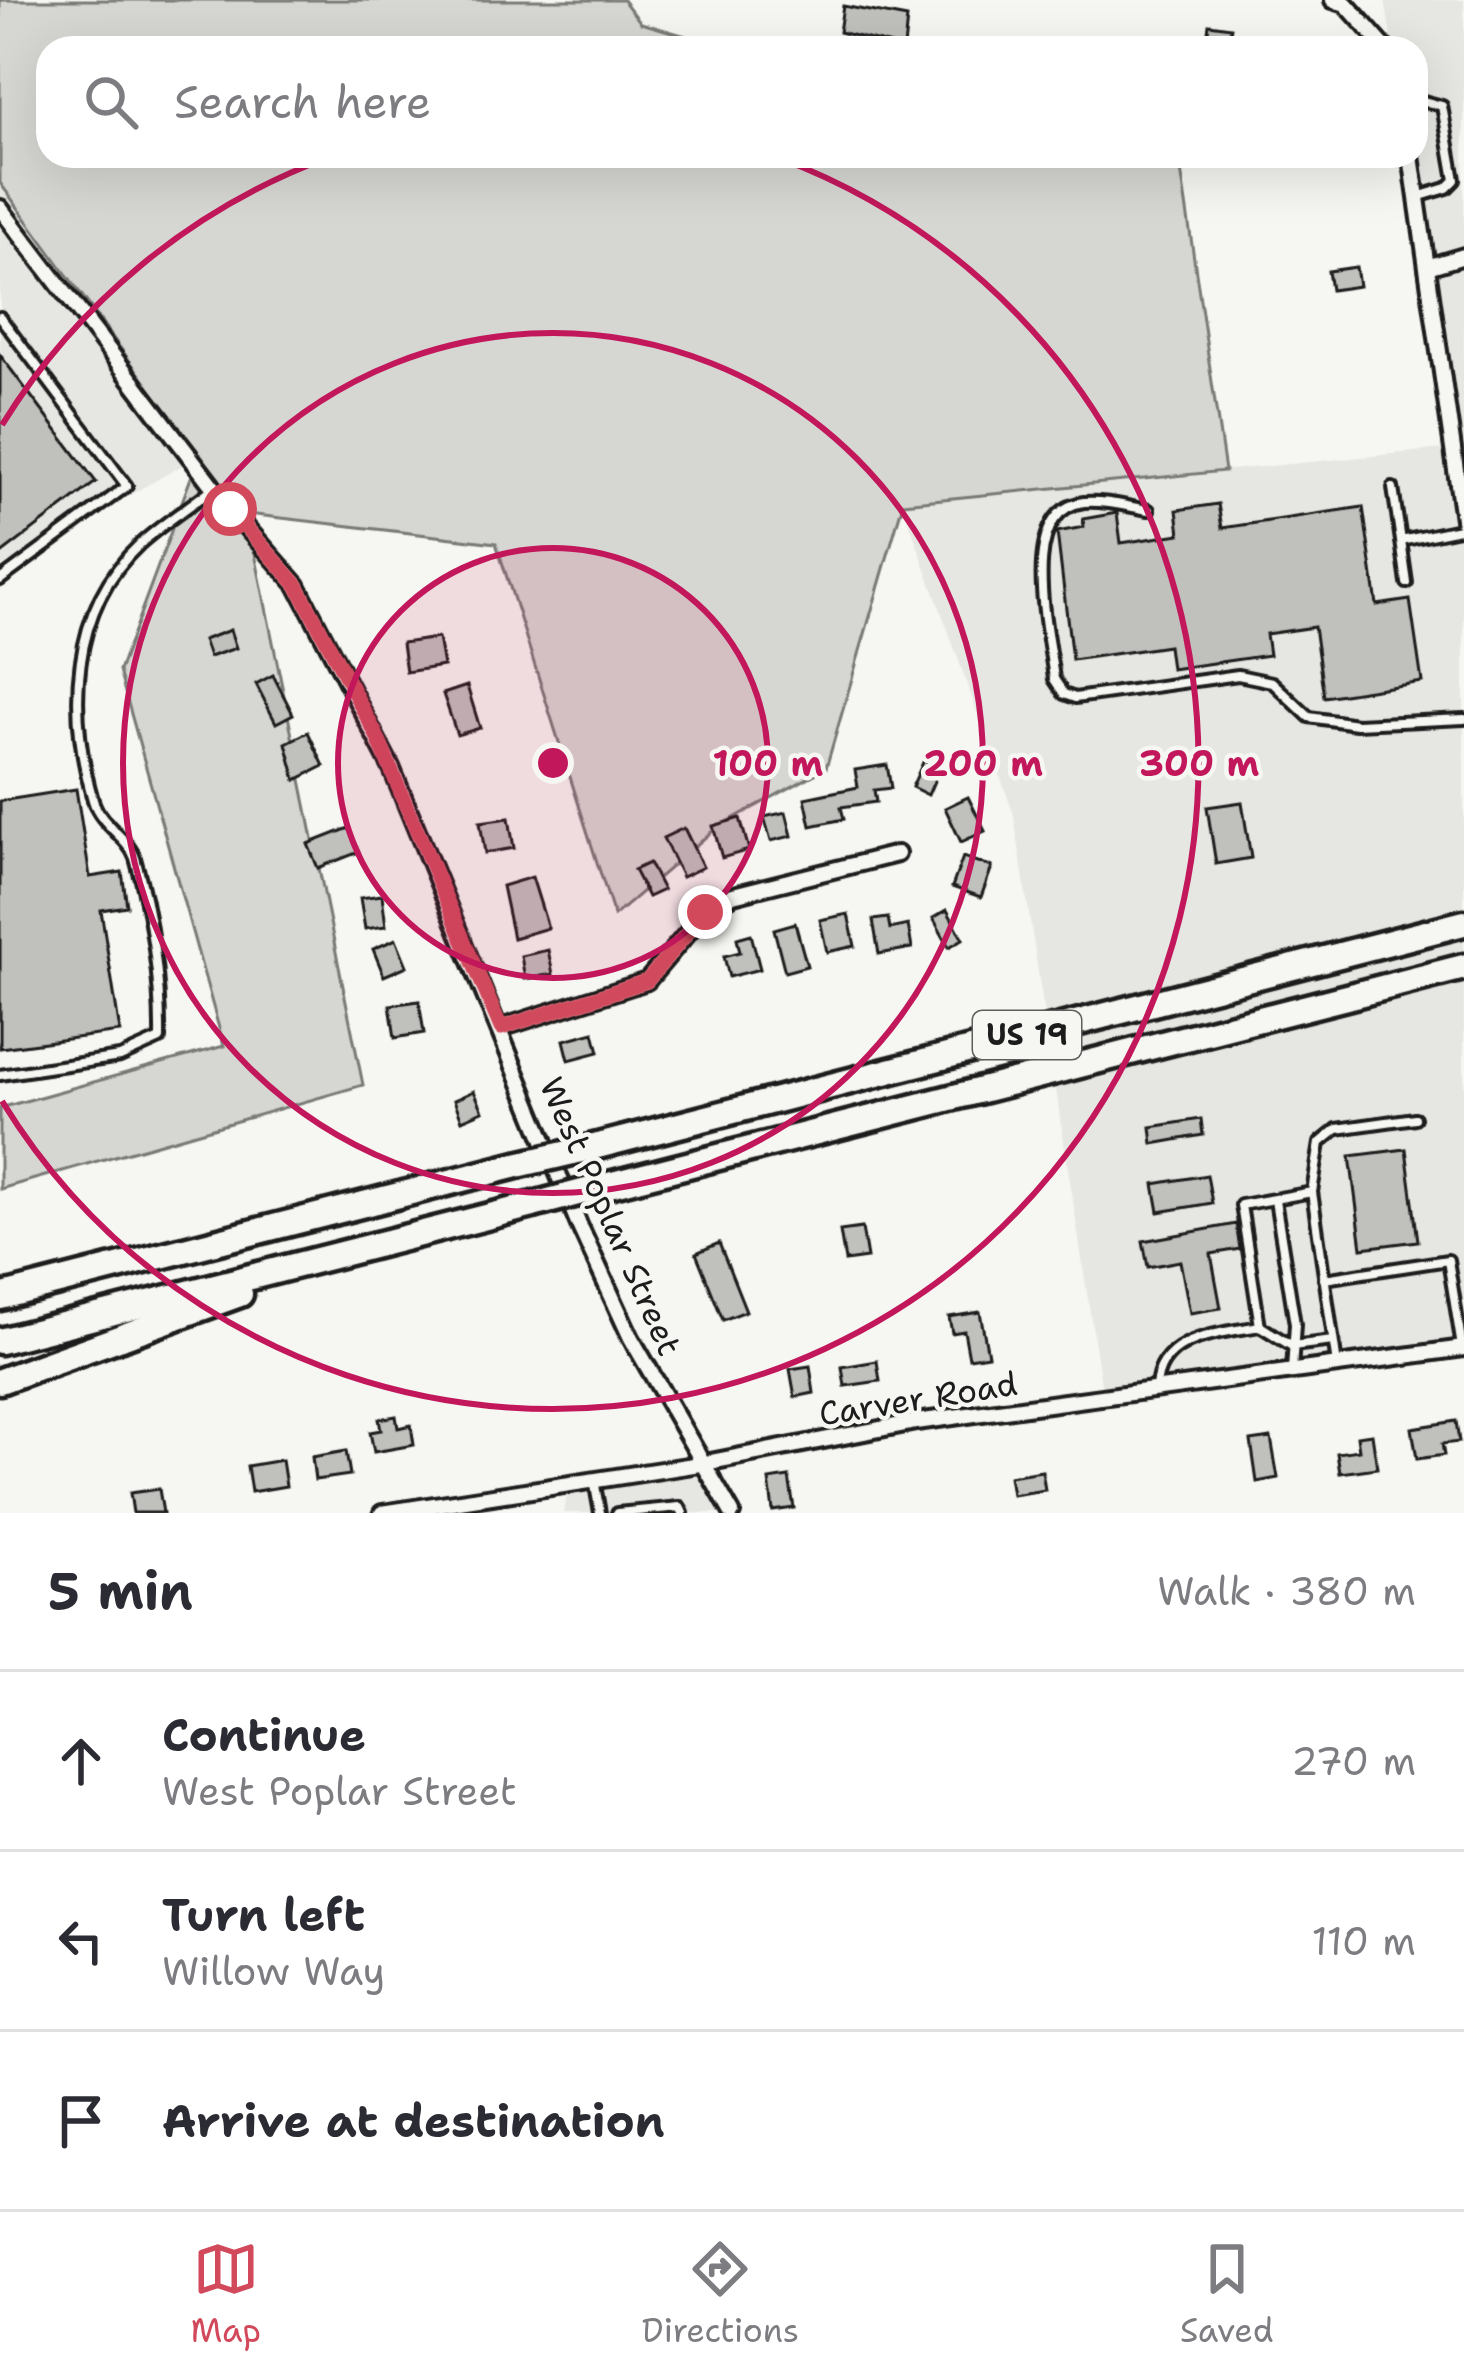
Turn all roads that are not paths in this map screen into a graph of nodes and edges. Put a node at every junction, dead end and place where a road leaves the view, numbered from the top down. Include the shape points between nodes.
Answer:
1 (1333, 0) edge
2 (1374, 36) edge
3 (1428, 102) edge
4 (1413, 168) edge
5 (1417, 196) junction
6 (0, 208) edge
7 (1464, 256) edge
8 (1427, 267) junction
9 (0, 317) edge
10 (214, 488) junction
11 (1393, 488) dead end
12 (1149, 511) dead end
13 (1464, 527) edge
14 (1401, 541) junction
15 (0, 580) edge
16 (1407, 583) dead end
17 (1464, 719) edge
18 (897, 854) dead end
19 (1464, 923) edge
20 (1464, 967) edge
21 (501, 1028) junction
22 (0, 1076) edge
23 (1415, 1118) dead end
24 (1312, 1192) junction
25 (1275, 1200) junction
26 (343, 1256) junction
27 (95, 1273) junction
28 (1324, 1279) junction
29 (0, 1280) edge
30 (0, 1297) edge
31 (1260, 1326) junction
32 (1333, 1340) junction
33 (0, 1341) edge
34 (1292, 1346) junction
35 (1463, 1348) edge
36 (1337, 1366) junction
37 (1292, 1373) junction
38 (0, 1381) edge
39 (1156, 1389) junction
40 (700, 1464) junction
41 (594, 1478) junction
42 (661, 1511) edge
43 (642, 1512) edge
44 (382, 1513) edge
45 (599, 1513) edge
46 (617, 1513) edge
47 (683, 1513) edge
48 (732, 1513) edge

1 - 2 street
3 - 5 lane via 1442,106 1455,180
4 - 5 street
5 - 8 street
6 - 10 street, West Poplar Street
7 - 8 street
8 - 13 street
9 - 15 lane via 127,486
10 - 21 street, West Poplar Street via 297,585 384,750
10 - 22 lane via 141,543 105,586 82,644 77,686 94,802 134,852 160,1039 120,1058
11 - 14 lane
12 - 17 lane via 1081,502 1053,519 1039,552 1054,679 1064,694 1238,675 1272,682 1310,717 1356,724
13 - 14 lane
14 - 16 lane
18 - 21 street via 733,895 705,912 647,981
19 - 27 highway, US 19, bridge
20 - 26 highway, US 19, bridge
21 - 40 street, West Poplar Street via 579,1225
23 - 24 lane via 1326,1135
24 - 25 lane
24 - 28 lane
25 - 31 lane via 1240,1205
25 - 34 lane
26 - 33 highway, US 19
26 - 38 highway
27 - 29 highway
27 - 30 highway, US 19
28 - 32 lane
28 - 35 lane via 1448,1260
31 - 34 lane
31 - 39 lane via 1178,1347 1156,1371
32 - 34 lane
32 - 36 lane
34 - 37 lane
35 - 36 street, Carver Road
36 - 37 street, Carver Road
37 - 39 street, Carver Road
39 - 40 street, Carver Road via 916,1422
40 - 41 street, Carver Road
40 - 48 street, West Poplar Street
41 - 44 street, Carver Road
41 - 45 lane
42 - 43 lane
42 - 47 lane
43 - 46 lane

